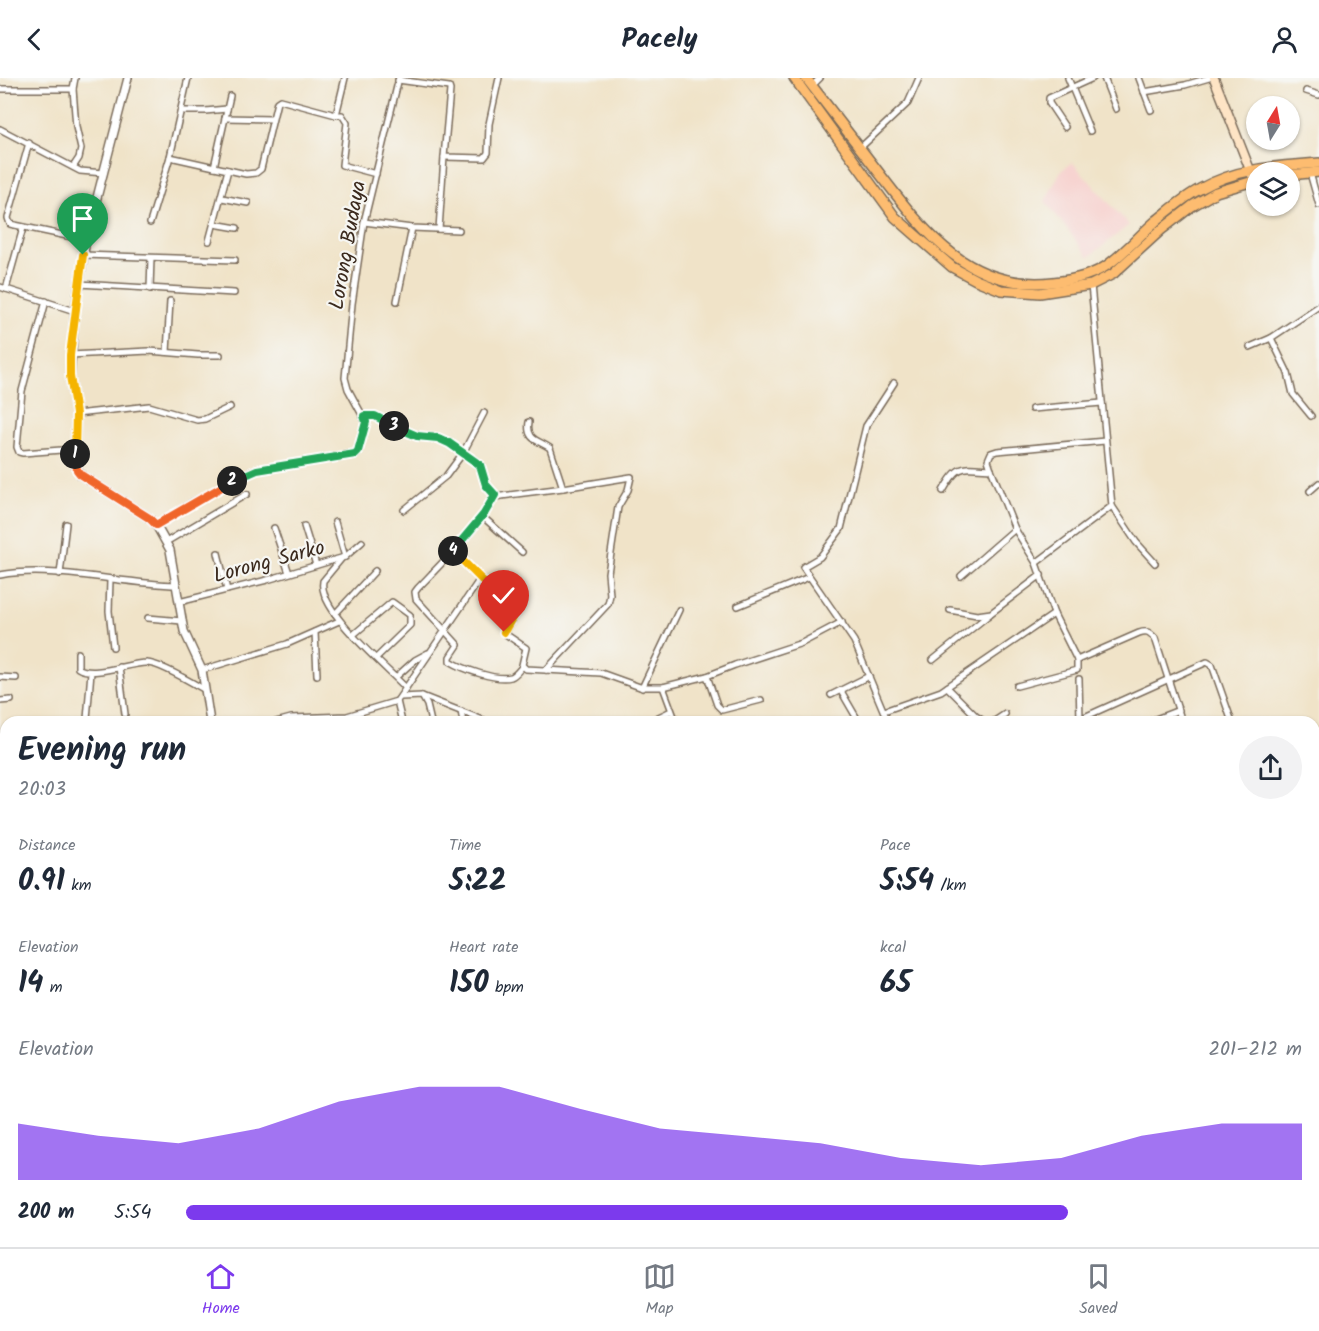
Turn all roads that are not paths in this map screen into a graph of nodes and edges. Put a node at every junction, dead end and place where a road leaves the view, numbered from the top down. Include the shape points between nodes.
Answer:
1 (75, 78) edge
2 (128, 78) edge
3 (188, 78) edge
4 (345, 78) edge
5 (499, 78) edge
6 (794, 78) edge
7 (820, 78) edge
8 (919, 78) edge
9 (1068, 78) edge
10 (1093, 78) edge
11 (1104, 78) edge
12 (1139, 78) edge
13 (1209, 78) edge
14 (1214, 78) edge
15 (1220, 78) edge
16 (399, 79) edge
17 (809, 82) edge
18 (0, 88) edge
19 (1071, 88) junction
20 (73, 89) junction
21 (1306, 91) dead end
22 (1144, 92) junction
23 (1319, 95) edge
24 (230, 96) dead end
25 (227, 109) junction
26 (1116, 109) dead end
27 (1151, 110) dead end
28 (181, 111) junction
29 (336, 115) junction
30 (225, 118) junction
31 (272, 118) junction
32 (1065, 127) dead end
33 (0, 129) edge
34 (1090, 130) dead end
35 (29, 143) junction
36 (860, 148) junction
37 (170, 157) junction
38 (444, 157) junction
39 (1250, 162) edge
40 (1251, 162) edge
41 (1319, 163) edge
42 (214, 166) junction
43 (1300, 166) edge
44 (73, 167) junction
45 (228, 170) junction
46 (1315, 172) edge
47 (104, 173) junction
48 (376, 174) junction
49 (1300, 174) edge
50 (1246, 176) edge
51 (1246, 178) edge
52 (222, 198) junction
53 (248, 203) dead end
54 (1319, 205) edge
55 (364, 222) junction
56 (150, 223) dead end
57 (214, 224) junction
58 (23, 228) junction
59 (237, 228) dead end
60 (411, 228) junction
61 (439, 229) junction
62 (459, 230) dead end
63 (86, 240) junction
64 (209, 241) dead end
65 (83, 255) junction
66 (151, 258) junction
67 (235, 260) dead end
68 (79, 284) junction
69 (1090, 285) junction
70 (3, 288) edge
71 (150, 289) junction
72 (234, 293) dead end
73 (46, 301) junction
74 (397, 301) dead end
75 (170, 302) dead end
76 (1319, 306) edge
77 (75, 311) junction
78 (1271, 338) junction
79 (1250, 347) dead end
80 (167, 352) junction
81 (70, 355) junction
82 (220, 355) dead end
83 (894, 382) dead end
84 (1102, 402) junction
85 (230, 407) dead end
86 (1032, 409) dead end
87 (484, 413) dead end
88 (76, 414) junction
89 (364, 416) junction
90 (1311, 416) dead end
91 (528, 422) dead end
92 (1105, 441) junction
93 (74, 449) junction
94 (463, 453) junction
95 (991, 469) junction
96 (1319, 483) edge
97 (563, 488) junction
98 (943, 491) dead end
99 (1310, 491) dead end
100 (247, 494) dead end
101 (494, 497) junction
102 (1112, 507) junction
103 (404, 510) dead end
104 (482, 516) junction
105 (335, 522) dead end
106 (66, 524) dead end
107 (156, 525) junction
108 (304, 526) dead end
109 (274, 528) dead end
110 (1015, 529) junction
111 (166, 542) junction
112 (362, 542) dead end
113 (452, 552) junction
114 (522, 552) dead end
115 (218, 553) dead end
116 (343, 557) junction
117 (1036, 563) junction
118 (1155, 563) dead end
119 (316, 565) junction
120 (375, 571) dead end
121 (289, 573) junction
122 (60, 574) junction
123 (0, 575) edge
124 (1041, 575) junction
125 (961, 576) dead end
126 (809, 577) junction
127 (480, 579) junction
128 (110, 580) junction
129 (177, 585) junction
130 (227, 590) junction
131 (179, 602) junction
132 (738, 606) dead end
133 (679, 610) dead end
134 (950, 610) dead end
135 (335, 614) junction
136 (991, 614) junction
137 (1054, 614) junction
138 (148, 618) dead end
139 (182, 621) junction
140 (339, 621) junction
141 (842, 622) junction
142 (315, 632) junction
143 (445, 632) junction
144 (353, 635) junction
145 (112, 647) dead end
146 (78, 653) dead end
147 (428, 653) junction
148 (376, 658) junction
149 (933, 660) dead end
150 (1077, 660) junction
151 (119, 667) junction
152 (522, 667) junction
153 (202, 670) junction
154 (546, 670) junction
155 (91, 672) junction
156 (317, 675) dead end
157 (707, 676) junction
158 (869, 676) junction
159 (0, 677) edge
160 (396, 677) junction
161 (16, 678) dead end
162 (1169, 678) junction
163 (1078, 679) dead end
164 (1017, 686) dead end
165 (663, 687) junction
166 (947, 687) junction
167 (406, 688) junction
168 (642, 688) junction
169 (205, 690) junction
170 (841, 691) junction
171 (831, 695) dead end
172 (422, 696) junction
173 (399, 699) junction
174 (10, 700) dead end
175 (761, 700) dead end
176 (0, 701) edge
177 (1179, 710) junction
178 (461, 711) junction
179 (671, 711) junction
180 (884, 711) junction
181 (125, 714) dead end
182 (1005, 714) dead end
183 (87, 716) edge
184 (209, 716) edge
185 (347, 716) edge
186 (401, 716) edge
187 (430, 716) edge
188 (462, 716) edge
189 (473, 716) edge
190 (661, 716) edge
191 (673, 716) edge
192 (856, 716) edge
193 (886, 716) edge
194 (977, 716) edge
195 (1002, 716) edge
196 (1081, 716) edge
197 (1089, 716) edge
198 (1164, 716) edge
199 (1180, 716) edge
200 (1230, 716) edge

1 - 20 street
2 - 47 street
3 - 28 street
4 - 29 street
5 - 38 street via 487,157
6 - 69 main road via 895,217 952,267 1001,290 1021,293
7 - 17 street
8 - 36 street via 908,102
9 - 19 street
10 - 19 street
11 - 26 street
12 - 22 street
13 - 22 street
14 - 39 main road
15 - 40 main road
16 - 38 street via 450,88
16 - 48 street, Lorong Budaya
17 - 36 main road
18 - 20 street
19 - 32 street via 1049,98
19 - 34 street
20 - 44 street via 81,149
21 - 23 street
22 - 27 street
24 - 25 street
25 - 28 street
25 - 30 street
28 - 37 street
29 - 31 street via 280,100
29 - 48 street via 342,115 347,123 342,165
30 - 31 street
30 - 42 street
31 - 45 street via 261,169 251,174
33 - 35 street
35 - 44 street
35 - 58 street via 8,218 10,224
36 - 50 main road via 934,238 980,272 1021,283 1087,276 1107,266 1198,189
37 - 42 street
37 - 56 street
38 - 61 street
41 - 43 main road
42 - 45 street
44 - 47 street
45 - 52 street
46 - 49 main road
46 - 54 street
47 - 63 street
48 - 55 street, Lorong Budaya
51 - 69 main road via 1192,206 1113,274
52 - 53 street
52 - 57 street
55 - 60 street
55 - 89 street, Lorong Budaya via 345,378
57 - 59 street
57 - 64 street
58 - 63 street
58 - 70 street
60 - 61 street
60 - 74 street
61 - 62 street
63 - 65 street
65 - 66 street
65 - 68 street
66 - 67 street
66 - 71 street
68 - 71 street
68 - 77 street
69 - 84 street
70 - 73 street
71 - 72 street
73 - 77 street
73 - 93 street via 22,391 17,447 19,452 27,453
75 - 80 street
76 - 78 street
77 - 81 street
78 - 79 street
78 - 90 street via 1288,373 1293,394
80 - 81 street
80 - 82 street
81 - 88 street
83 - 126 street via 866,426 841,529 820,557 803,567
84 - 86 street
84 - 92 street
85 - 88 street via 197,420 149,406
87 - 94 street
88 - 93 street
89 - 94 street via 375,416 417,436 438,438
89 - 107 street via 366,422 355,454 251,471
91 - 97 street via 532,439 552,451
92 - 95 street via 997,451 990,453
92 - 102 street
93 - 107 street via 81,475
94 - 101 street via 480,465
94 - 103 street via 441,481
95 - 98 street via 958,470
95 - 110 street
96 - 99 street
97 - 101 street
97 - 154 street via 631,477 618,507 608,573 608,604
100 - 111 street
101 - 104 street
102 - 117 street
102 - 118 street
104 - 113 street
104 - 114 street
105 - 116 street
106 - 122 street
107 - 111 street
108 - 119 street
109 - 121 street
110 - 117 street
110 - 125 street
111 - 129 street
112 - 116 street, Lorong Sarko
113 - 127 street
113 - 143 street via 416,592 416,599
115 - 130 street
116 - 119 street, Lorong Sarko
116 - 135 street via 322,585
117 - 124 street
119 - 121 street, Lorong Sarko
120 - 135 street
121 - 130 street, Lorong Sarko
122 - 123 street
122 - 128 street
124 - 136 street
124 - 137 street
126 - 132 street
126 - 141 street
127 - 143 street
127 - 152 street via 516,607 504,633 526,648
128 - 129 street
128 - 145 street
129 - 131 street
130 - 131 street, Lorong Sarko
131 - 139 street
133 - 168 street
134 - 136 street
135 - 140 street
136 - 149 street
137 - 150 street
137 - 166 street
138 - 139 street
139 - 153 street
140 - 142 street
140 - 144 street
141 - 157 street via 802,643
141 - 158 street
142 - 153 street
142 - 156 street
143 - 147 street
143 - 152 street via 458,645 450,661 464,669 509,677
144 - 148 street
144 - 148 street via 392,602 410,615 410,625
146 - 155 street via 78,668
147 - 160 street
147 - 167 street
148 - 160 street
150 - 162 street via 1145,631 1155,638
150 - 164 street via 1077,670
151 - 155 street
151 - 169 street via 154,664
151 - 181 street
152 - 154 street
153 - 169 street
154 - 168 street via 601,673
155 - 183 street
157 - 165 street
157 - 175 street via 720,709
158 - 170 street
158 - 180 street
159 - 161 street
160 - 167 street
162 - 177 street
162 - 197 street
162 - 200 street via 1210,662
163 - 196 street
165 - 168 street
165 - 179 street
166 - 180 street
166 - 194 street
167 - 173 street
169 - 184 street
170 - 171 street
170 - 192 street
172 - 173 street
172 - 178 street
172 - 187 street
173 - 185 street
173 - 186 street
174 - 176 street
177 - 198 street
177 - 199 street
178 - 188 street
178 - 189 street
179 - 190 street
179 - 191 street
180 - 193 street
182 - 195 street

